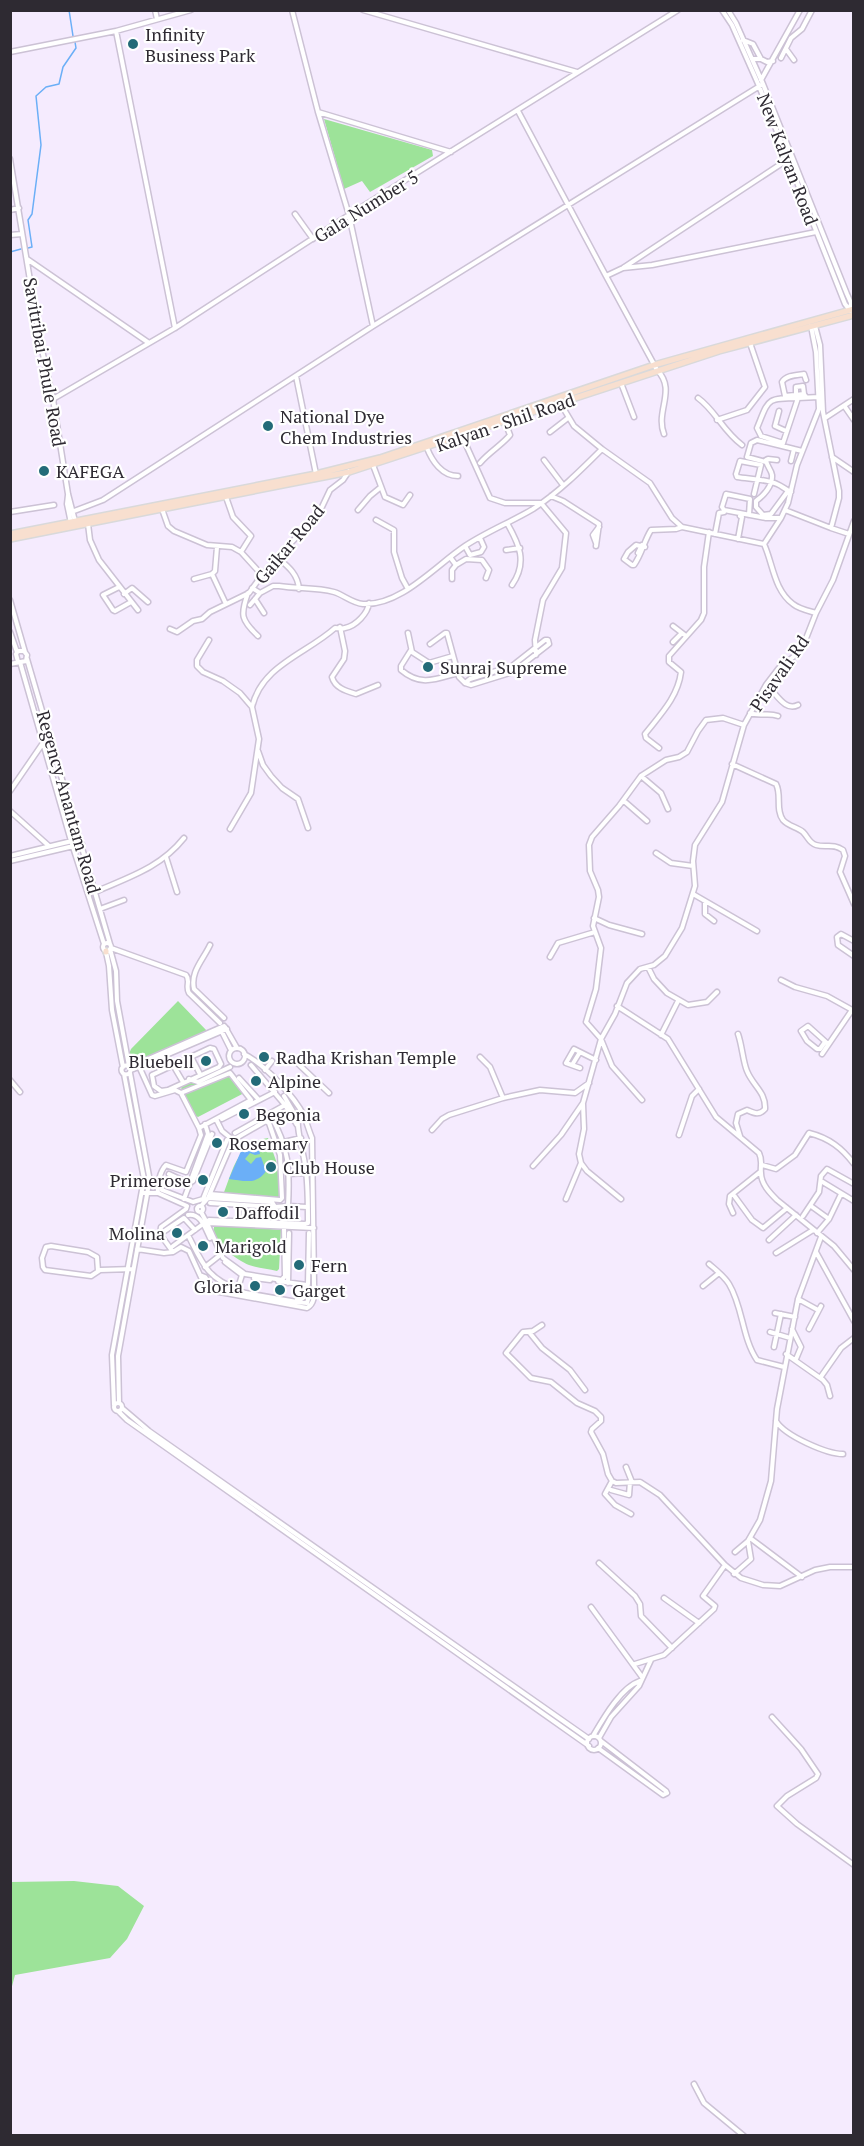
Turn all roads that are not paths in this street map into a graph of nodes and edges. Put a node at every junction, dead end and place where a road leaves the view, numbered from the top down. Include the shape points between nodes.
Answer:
1 (155, 10) edge
2 (191, 10) edge
3 (292, 10) edge
4 (363, 10) edge
5 (678, 10) edge
6 (723, 10) edge
7 (728, 10) edge
8 (800, 10) edge
9 (812, 10) edge
10 (157, 19) junction
11 (116, 31) junction
12 (743, 40) junction
13 (786, 42) junction
14 (786, 49) junction
15 (10, 52) edge
16 (781, 58) dead end
17 (752, 59) junction
18 (761, 59) junction
19 (794, 60) dead end
20 (772, 61) junction
21 (754, 70) junction
22 (578, 72) junction
23 (761, 83) junction
24 (518, 111) junction
25 (318, 112) junction
26 (451, 153) junction
27 (10, 159) edge
28 (787, 160) junction
29 (568, 206) junction
30 (19, 208) junction
31 (10, 210) edge
32 (295, 214) dead end
33 (349, 215) junction
34 (819, 231) junction
35 (22, 234) junction
36 (10, 235) edge
37 (313, 239) junction
38 (26, 259) junction
39 (623, 268) junction
40 (606, 276) junction
41 (852, 312) edge
42 (373, 326) junction
43 (813, 326) junction
44 (175, 328) junction
45 (750, 342) junction
46 (149, 343) junction
47 (656, 368) junction
48 (296, 376) junction
49 (790, 376) junction
50 (806, 380) dead end
51 (620, 382) junction
52 (791, 382) dead end
53 (805, 396) junction
54 (797, 397) junction
55 (819, 397) junction
56 (698, 398) dead end
57 (53, 399) junction
58 (854, 399) edge
59 (559, 401) junction
60 (845, 407) junction
61 (779, 411) dead end
62 (634, 417) dead end
63 (568, 418) junction
64 (825, 418) junction
65 (717, 420) junction
66 (854, 420) edge
67 (505, 422) junction
68 (786, 431) junction
69 (550, 432) dead end
70 (664, 434) dead end
71 (462, 436) junction
72 (782, 444) junction
73 (742, 445) dead end
74 (427, 448) junction
75 (602, 449) junction
76 (794, 449) junction
77 (801, 452) junction
78 (831, 457) junction
79 (544, 460) dead end
80 (777, 460) dead end
81 (791, 461) dead end
82 (766, 462) junction
83 (480, 463) dead end
84 (374, 465) junction
85 (348, 469) junction
86 (854, 472) edge
87 (316, 474) junction
88 (458, 476) dead end
89 (759, 481) junction
90 (771, 483) junction
91 (563, 485) junction
92 (381, 487) junction
93 (789, 491) junction
94 (753, 494) dead end
95 (410, 495) dead end
96 (551, 496) junction
97 (226, 497) junction
98 (203, 499) junction
99 (541, 504) junction
100 (54, 505) dead end
101 (162, 509) junction
102 (358, 510) dead end
103 (785, 510) junction
104 (10, 512) edge
105 (71, 512) junction
106 (749, 515) junction
107 (781, 518) junction
108 (376, 520) dead end
109 (854, 521) edge
110 (507, 523) junction
111 (88, 524) junction
112 (74, 525) junction
113 (682, 527) junction
114 (831, 528) junction
115 (709, 532) junction
116 (10, 534) edge
117 (715, 534) junction
118 (849, 536) junction
119 (480, 538) junction
120 (10, 539) edge
121 (738, 539) junction
122 (854, 539) edge
123 (764, 544) junction
124 (596, 545) dead end
125 (465, 546) junction
126 (643, 546) junction
127 (217, 547) junction
128 (520, 548) junction
129 (506, 550) dead end
130 (241, 552) junction
131 (638, 553) dead end
132 (450, 557) junction
133 (279, 559) junction
134 (456, 565) junction
135 (212, 574) junction
136 (262, 575) junction
137 (194, 579) dead end
138 (453, 579) dead end
139 (486, 579) dead end
140 (512, 585) dead end
141 (119, 587) junction
142 (299, 589) junction
143 (408, 589) junction
144 (250, 590) junction
145 (260, 592) junction
146 (124, 594) junction
147 (255, 599) junction
148 (10, 600) edge
149 (131, 602) junction
150 (148, 602) dead end
151 (369, 603) junction
152 (226, 604) junction
153 (250, 605) dead end
154 (138, 610) dead end
155 (264, 613) dead end
156 (816, 614) junction
157 (673, 626) dead end
158 (337, 628) junction
159 (170, 629) dead end
160 (10, 632) edge
161 (408, 633) dead end
162 (682, 633) junction
163 (258, 636) dead end
164 (686, 636) junction
165 (678, 637) junction
166 (208, 640) dead end
167 (682, 641) junction
168 (673, 642) dead end
169 (430, 644) dead end
170 (535, 648) junction
171 (411, 650) junction
172 (26, 652) junction
173 (14, 654) edge
174 (536, 655) junction
175 (453, 656) junction
176 (27, 659) junction
177 (19, 662) junction
178 (10, 664) edge
179 (514, 664) junction
180 (506, 668) junction
181 (518, 669) junction
182 (458, 673) junction
183 (508, 674) junction
184 (468, 684) junction
185 (378, 685) dead end
186 (766, 686) junction
187 (40, 700) junction
188 (31, 702) junction
189 (798, 705) dead end
190 (252, 707) junction
191 (750, 713) junction
192 (778, 716) dead end
193 (744, 724) junction
194 (48, 728) junction
195 (39, 730) junction
196 (43, 743) junction
197 (659, 748) dead end
198 (257, 750) junction
199 (732, 764) junction
200 (641, 776) junction
201 (10, 791) edge
202 (624, 801) junction
203 (668, 810) dead end
204 (10, 811) edge
205 (647, 821) dead end
206 (230, 828) dead end
207 (308, 828) dead end
208 (184, 838) dead end
209 (81, 841) junction
210 (72, 844) junction
211 (49, 846) junction
212 (656, 853) dead end
213 (10, 856) edge
214 (166, 857) junction
215 (10, 861) edge
216 (693, 866) junction
217 (95, 892) junction
218 (177, 892) dead end
219 (693, 894) junction
220 (124, 900) dead end
221 (705, 901) junction
222 (854, 904) edge
223 (100, 909) junction
224 (594, 918) junction
225 (714, 921) dead end
226 (757, 931) dead end
227 (595, 932) junction
228 (642, 934) dead end
229 (854, 941) edge
230 (210, 945) dead end
231 (108, 949) junction
232 (854, 956) edge
233 (550, 957) dead end
234 (648, 967) junction
235 (190, 976) junction
236 (781, 980) dead end
237 (717, 992) dead end
238 (678, 1001) junction
239 (617, 1006) junction
240 (853, 1010) edge
241 (224, 1018) dead end
242 (222, 1027) junction
243 (738, 1034) dead end
244 (661, 1035) junction
245 (601, 1039) junction
246 (827, 1043) junction
247 (237, 1048) junction
248 (231, 1050) junction
249 (822, 1053) dead end
250 (244, 1054) junction
251 (191, 1057) junction
252 (480, 1057) dead end
253 (292, 1059) dead end
254 (596, 1060) junction
255 (272, 1061) dead end
256 (138, 1065) junction
257 (173, 1065) junction
258 (251, 1065) dead end
259 (123, 1066) junction
260 (231, 1067) junction
261 (580, 1068) dead end
262 (130, 1069) junction
263 (264, 1070) junction
264 (124, 1074) junction
265 (200, 1074) junction
266 (239, 1078) dead end
267 (189, 1079) junction
268 (10, 1080) edge
269 (183, 1082) junction
270 (589, 1082) junction
271 (699, 1089) junction
272 (20, 1092) dead end
273 (275, 1092) junction
274 (181, 1093) junction
275 (328, 1093) dead end
276 (285, 1095) junction
277 (503, 1098) junction
278 (259, 1100) junction
279 (642, 1100) dead end
280 (583, 1103) junction
281 (285, 1105) junction
282 (270, 1114) junction
283 (216, 1119) junction
284 (222, 1119) dead end
285 (205, 1125) junction
286 (297, 1125) junction
287 (199, 1128) junction
288 (432, 1130) dead end
289 (235, 1133) dead end
290 (212, 1134) dead end
291 (679, 1135) dead end
292 (740, 1136) junction
293 (301, 1138) junction
294 (227, 1140) dead end
295 (232, 1140) junction
296 (284, 1142) junction
297 (581, 1163) junction
298 (854, 1164) edge
299 (762, 1165) junction
300 (533, 1166) dead end
301 (760, 1172) junction
302 (307, 1173) junction
303 (169, 1174) dead end
304 (289, 1174) junction
305 (821, 1181) junction
306 (190, 1183) junction
307 (854, 1184) edge
308 (162, 1190) dead end
309 (142, 1193) junction
310 (147, 1193) junction
311 (158, 1193) junction
312 (733, 1194) junction
313 (841, 1194) junction
314 (209, 1198) junction
315 (184, 1199) junction
316 (566, 1199) dead end
317 (621, 1199) dead end
318 (854, 1201) edge
319 (244, 1205) junction
320 (187, 1206) junction
321 (288, 1206) junction
322 (811, 1206) junction
323 (274, 1207) junction
324 (307, 1207) junction
325 (787, 1208) junction
326 (200, 1209) junction
327 (733, 1213) dead end
328 (188, 1215) dead end
329 (796, 1215) junction
330 (803, 1216) dead end
331 (829, 1219) junction
332 (206, 1222) junction
333 (243, 1222) junction
334 (284, 1228) junction
335 (314, 1228) junction
336 (195, 1230) junction
337 (815, 1231) junction
338 (164, 1232) dead end
339 (289, 1233) dead end
340 (309, 1233) dead end
341 (188, 1235) junction
342 (821, 1237) junction
343 (769, 1240) dead end
344 (173, 1246) dead end
345 (137, 1249) junction
346 (816, 1251) junction
347 (173, 1252) junction
348 (776, 1253) dead end
349 (219, 1256) junction
350 (709, 1264) dead end
351 (205, 1267) junction
352 (127, 1269) junction
353 (134, 1269) junction
354 (854, 1270) edge
355 (98, 1271) junction
356 (719, 1272) junction
357 (200, 1275) junction
358 (242, 1275) junction
359 (288, 1283) junction
360 (299, 1284) junction
361 (307, 1285) junction
362 (703, 1286) dead end
363 (237, 1290) junction
364 (310, 1292) junction
365 (798, 1299) junction
366 (297, 1302) junction
367 (776, 1313) dead end
368 (781, 1314) junction
369 (795, 1317) junction
370 (854, 1321) edge
371 (542, 1325) dead end
372 (792, 1329) junction
373 (809, 1329) dead end
374 (528, 1331) junction
375 (770, 1332) dead end
376 (777, 1335) junction
377 (790, 1338) junction
378 (854, 1338) edge
379 (774, 1347) dead end
380 (786, 1354) junction
381 (796, 1359) junction
382 (784, 1367) junction
383 (820, 1378) junction
384 (585, 1390) dead end
385 (830, 1396) dead end
386 (116, 1404) junction
387 (120, 1410) junction
388 (776, 1421) junction
389 (843, 1454) dead end
390 (196, 1467) junction
391 (626, 1467) dead end
392 (612, 1481) junction
393 (631, 1482) junction
394 (611, 1490) dead end
395 (244, 1497) junction
396 (240, 1502) junction
397 (631, 1514) dead end
398 (749, 1539) junction
399 (735, 1552) dead end
400 (599, 1563) dead end
401 (725, 1565) junction
402 (854, 1567) edge
403 (734, 1574) junction
404 (802, 1577) junction
405 (664, 1598) dead end
406 (591, 1607) dead end
407 (699, 1623) junction
408 (672, 1648) junction
409 (470, 1656) junction
410 (652, 1659) junction
411 (466, 1661) junction
412 (634, 1664) junction
413 (642, 1679) junction
414 (606, 1714) junction
415 (611, 1716) junction
416 (772, 1717) dead end
417 (591, 1737) junction
418 (600, 1740) junction
419 (589, 1746) junction
420 (598, 1748) junction
421 (637, 1772) junction
422 (854, 1865) edge
423 (694, 2084) dead end
424 (744, 2136) edge

1 - 10 street
2 - 10 street
3 - 25 street
4 - 22 street
5 - 22 street, Gala Number 5
6 - 21 street, New Kalyan Road
7 - 12 street, New Kalyan Road
8 - 13 street
9 - 13 street via 802,29
10 - 11 street
11 - 15 street
11 - 44 street
12 - 17 street, New Kalyan Road
12 - 18 street via 753,44
13 - 14 street
13 - 20 street
14 - 16 street
14 - 19 street
17 - 18 street
17 - 21 street, New Kalyan Road
18 - 20 street
20 - 23 street
21 - 23 street, New Kalyan Road
22 - 24 street, Gala Number 5
23 - 28 street, New Kalyan Road
23 - 29 street
23 - 34 street, New Kalyan Road
24 - 26 street, Gala Number 5
24 - 29 street
25 - 26 street
25 - 33 street
26 - 33 street, Gala Number 5
27 - 30 street, Savitribai Phule Road
28 - 34 street, New Kalyan Road
28 - 39 street
29 - 40 street
29 - 42 street
30 - 31 street
30 - 35 street, Savitribai Phule Road
32 - 37 street
33 - 37 street, Gala Number 5
33 - 42 street
34 - 39 street
34 - 41 street, New Kalyan Road via 845,304
35 - 36 street
35 - 38 street, Savitribai Phule Road
37 - 44 street, Gala Number 5
38 - 46 street
38 - 57 street, Savitribai Phule Road
39 - 40 street
40 - 47 street
41 - 43 main road, Kalyan - Shil Road
41 - 47 main road, Kalyan - Shil Road
42 - 48 street
43 - 45 main road, Kalyan - Shil Road
43 - 55 street
43 - 64 street via 819,345
44 - 46 street, Gala Number 5
45 - 47 main road, Kalyan - Shil Road
45 - 65 street via 765,387 747,410
46 - 57 street, Gala Number 5
47 - 51 main road, Kalyan - Shil Road
47 - 59 main road, Kalyan - Shil Road
47 - 70 street via 666,386 660,418
48 - 87 street
48 - 105 street via 103,500
49 - 50 street via 805,374
49 - 52 street
49 - 54 street via 783,380 783,395
51 - 59 main road, Kalyan - Shil Road
51 - 62 street
53 - 54 street
53 - 54 street via 803,386 796,387
53 - 55 street
54 - 68 street
54 - 72 street via 769,402 758,428 761,436
55 - 77 street via 817,416
56 - 65 street
57 - 105 street, Savitribai Phule Road
58 - 60 street
59 - 63 street
59 - 67 main road, Kalyan - Shil Road
59 - 85 main road, Kalyan - Shil Road
60 - 64 street
60 - 66 street
61 - 68 street via 775,426
63 - 69 street
63 - 75 street
64 - 78 street
65 - 73 street
67 - 71 main road, Kalyan - Shil Road
67 - 83 street via 510,435
68 - 72 street
71 - 74 main road, Kalyan - Shil Road
71 - 99 street via 490,498 506,503
72 - 76 street
72 - 82 street via 752,442 747,457
74 - 84 main road, Kalyan - Shil Road
74 - 88 street via 441,470
75 - 91 street
75 - 113 street via 650,483
76 - 77 street
76 - 81 street
77 - 93 street
78 - 86 street
78 - 114 street via 840,495
79 - 91 street
80 - 82 street
82 - 90 street
84 - 85 main road, Kalyan - Shil Road
84 - 92 street
85 - 87 main road, Kalyan - Shil Road
85 - 97 main road, Kalyan - Shil Road
85 - 133 street, Gaikar Road via 330,489 317,515
87 - 98 main road, Kalyan - Shil Road
89 - 89 street via 760,465 739,461 736,476
89 - 90 street
89 - 94 street
90 - 93 street
90 - 93 street via 764,497 756,501 763,514 771,513
91 - 96 street
92 - 95 street via 385,497 403,505
92 - 102 street
93 - 103 street
96 - 99 street
96 - 124 street via 597,522
97 - 98 main road, Kalyan - Shil Road
97 - 130 street via 233,517 251,536
98 - 101 main road, Kalyan - Shil Road
98 - 112 main road, Kalyan - Shil Road
99 - 110 street
99 - 170 street via 564,528 567,538 562,568 543,600
100 - 104 street
101 - 111 main road, Kalyan - Shil Road
101 - 127 street via 174,531
103 - 107 street
103 - 114 street
105 - 112 street, Savitribai Phule Road
106 - 106 street via 723,509 726,494 750,499
106 - 107 street
107 - 123 street
108 - 143 street via 394,530 394,552
109 - 118 street, Pisavali Rd
110 - 119 street
110 - 128 street
111 - 112 main road, Kalyan - Shil Road
111 - 141 street via 99,560
112 - 116 main road, Kalyan - Shil Road
112 - 120 main road, Kalyan - Shil Road
113 - 115 street
113 - 126 street via 651,530
114 - 118 street
115 - 117 street
115 - 164 street via 704,613
117 - 121 street
117 - 121 street via 720,512 741,516
118 - 122 street
118 - 156 street, Pisavali Rd
119 - 125 street
119 - 125 street via 484,547 481,552 470,555
121 - 123 street
123 - 156 street via 783,593 793,605
125 - 132 street
126 - 126 street via 634,565 624,559 636,545
126 - 131 street
127 - 130 street via 232,547
127 - 135 street
128 - 129 street
128 - 140 street via 521,566
130 - 136 street
132 - 134 street
132 - 143 street
133 - 136 street, Gaikar Road
133 - 142 street via 290,568
134 - 138 street
134 - 139 street via 471,558 482,560 489,570
135 - 137 street
135 - 152 street
136 - 144 street, Gaikar Road
141 - 146 street
141 - 149 street via 103,595 113,610
142 - 145 street, Gaikar Road via 273,586
142 - 151 street, Gaikar Road via 336,592 355,602
143 - 151 street
144 - 145 street, Gaikar Road
144 - 152 street
144 - 163 street via 242,609 244,621
145 - 147 street
146 - 149 street
146 - 150 street via 132,588
147 - 153 street
147 - 155 street
148 - 172 street
149 - 154 street
151 - 158 street via 368,611 360,619 346,628
152 - 159 street via 177,633
156 - 186 street, Pisavali Rd via 802,648
157 - 162 street
158 - 185 street via 345,651 332,677 334,683 356,694
158 - 190 street via 272,672
160 - 173 street
161 - 171 street
162 - 164 street
162 - 165 street
164 - 167 street
165 - 167 street
165 - 168 street
166 - 190 street via 197,666 240,693
167 - 197 street via 669,658 681,672 680,684 645,734
169 - 175 street via 447,632
170 - 174 street
170 - 174 street via 548,640 549,644
170 - 179 street
171 - 175 street via 432,664
171 - 182 street via 401,666 405,673 428,682
172 - 173 street
172 - 176 street, Regency Anantam Road
173 - 177 street, Regency Anantam Road
174 - 181 street
175 - 182 street
176 - 177 street
176 - 187 street, Regency Anantam Road
177 - 178 street
177 - 188 street, Regency Anantam Road
179 - 180 street
179 - 181 street
180 - 183 street
180 - 184 street via 470,679
181 - 183 street
182 - 184 street
183 - 184 street
186 - 189 street via 788,706
186 - 191 street, Pisavali Rd
187 - 188 street
187 - 194 street, Regency Anantam Road
188 - 195 street, Regency Anantam Road
190 - 198 street via 259,739
191 - 192 street
191 - 193 street, Pisavali Rd
193 - 199 street, Pisavali Rd
193 - 200 street via 708,718 687,752
194 - 195 street
194 - 209 street, Regency Anantam Road
195 - 196 street, Regency Anantam Road
196 - 201 street
196 - 210 street, Regency Anantam Road
198 - 206 street via 251,793
198 - 207 street via 271,776 298,799
199 - 216 street, Pisavali Rd via 722,802 695,845
199 - 222 street via 776,784 783,820 804,833 810,842 833,844 843,850 840,872
200 - 202 street
200 - 203 street via 661,793
202 - 205 street
202 - 224 street via 589,845 590,871 598,890
204 - 211 street
208 - 214 street
209 - 210 street
209 - 217 street, Regency Anantam Road
210 - 211 street
210 - 215 street
210 - 231 street, Regency Anantam Road via 103,948
211 - 213 street
212 - 216 street via 671,863
214 - 217 street via 153,867
214 - 218 street
216 - 219 street, Pisavali Rd
217 - 223 street, Regency Anantam Road
219 - 221 street
219 - 234 street, Pisavali Rd via 682,928 668,953
220 - 223 street
221 - 225 street via 705,914
221 - 226 street
223 - 231 street, Regency Anantam Road
224 - 227 street
224 - 228 street
227 - 233 street via 558,943
227 - 245 street via 600,959 586,1022
229 - 232 street via 841,934 837,937 838,945
230 - 235 street
231 - 235 street
231 - 259 street via 112,1010
231 - 262 street via 116,971 117,1001
234 - 238 street via 658,983
234 - 239 street, Pisavali Rd via 640,969 627,983
235 - 241 street via 194,989
235 - 242 street via 189,993
236 - 240 street
237 - 238 street via 705,1003 688,1005
238 - 244 street
239 - 244 street
239 - 245 street, Pisavali Rd
240 - 246 street
242 - 247 street
242 - 248 street
242 - 256 street
243 - 292 street via 747,1072 765,1102 763,1112 747,1110 738,1114
244 - 271 street via 672,1045
245 - 254 street, Pisavali Rd
245 - 279 street via 612,1066
246 - 246 street via 808,1026 801,1031 817,1049
246 - 249 street
247 - 248 street
247 - 250 street
248 - 260 street
250 - 260 street via 242,1063
250 - 263 street
251 - 257 street
251 - 265 street
251 - 265 street via 214,1049 220,1066
252 - 277 street via 490,1067
253 - 275 street
254 - 261 street via 574,1049 566,1062
254 - 270 street, Pisavali Rd
255 - 263 street
256 - 262 street
256 - 274 street via 153,1096 175,1090
257 - 269 street
257 - 269 street via 152,1075 154,1086 163,1091
258 - 273 street
259 - 262 street
259 - 264 street
260 - 267 street via 198,1082
260 - 274 street
260 - 283 street via 250,1100
262 - 264 street
262 - 310 street via 148,1176
263 - 276 street
264 - 309 street via 144,1179
265 - 267 street
266 - 278 street
267 - 269 street
268 - 272 street
270 - 277 street via 575,1093 546,1090
270 - 280 street, Pisavali Rd
271 - 291 street via 692,1096
271 - 292 street via 716,1117
273 - 278 street
273 - 281 street
274 - 287 street
276 - 286 street
276 - 335 street via 304,1116 312,1138
277 - 288 street via 449,1115
278 - 284 street
280 - 297 street
280 - 300 street
281 - 282 street
281 - 286 street
282 - 289 street
282 - 296 street
283 - 285 street
283 - 295 street
285 - 287 street
285 - 306 street via 208,1134
286 - 293 street
287 - 311 street via 201,1135 186,1171 164,1167
290 - 306 street
292 - 299 street via 757,1150
293 - 296 street
293 - 302 street
294 - 315 street via 203,1199
295 - 314 street
295 - 314 street via 266,1121 269,1123 280,1155 282,1198
296 - 304 street
297 - 316 street
297 - 317 street
298 - 299 street via 830,1140 809,1133 795,1155 776,1169
299 - 301 street
301 - 312 street
301 - 325 street via 769,1192
302 - 304 street
302 - 324 street
303 - 306 street
304 - 321 street
305 - 307 street via 828,1168
305 - 313 street
305 - 322 street
306 - 315 street
308 - 315 street
309 - 310 street
309 - 352 street
310 - 311 street
310 - 345 street
311 - 320 street
312 - 325 street via 763,1228
312 - 327 street via 729,1204
313 - 318 street
313 - 331 street
314 - 319 street
314 - 323 street via 272,1202
314 - 326 street
319 - 323 street
319 - 333 street
320 - 326 street
320 - 347 street via 160,1229
321 - 323 street
321 - 324 street
322 - 330 street
322 - 331 street
324 - 333 street via 306,1224
325 - 329 street
326 - 332 street
328 - 332 street
329 - 337 street
329 - 343 street
331 - 337 street
332 - 333 street
332 - 334 street
332 - 334 street via 223,1258 248,1275 282,1280
332 - 336 street
332 - 349 street
334 - 335 street
335 - 364 street
336 - 338 street via 184,1218
336 - 341 street
337 - 342 street
337 - 348 street
339 - 359 street
340 - 361 street
341 - 344 street
341 - 351 street
342 - 346 street
342 - 354 street
345 - 347 street
345 - 353 street
346 - 365 street
346 - 370 street
347 - 357 street via 186,1249
349 - 351 street
349 - 358 street
350 - 356 street
351 - 363 street via 220,1283
352 - 353 street
352 - 355 street
352 - 386 street via 112,1355
353 - 386 street via 118,1356
355 - 355 street via 91,1276 45,1270 43,1251 51,1246 88,1252 97,1257
356 - 362 street
356 - 382 street via 732,1289 754,1355 760,1362
357 - 363 street via 212,1287
357 - 364 street via 212,1291 307,1308 312,1303
358 - 359 street
358 - 363 street
359 - 360 street
360 - 361 street
360 - 366 street
361 - 366 street via 304,1297
363 - 366 street
364 - 366 street via 307,1303
365 - 369 street
365 - 373 street via 820,1308
367 - 368 street
368 - 369 street
368 - 376 street
369 - 372 street
371 - 374 street
372 - 377 street
372 - 381 street via 801,1347
374 - 384 street via 570,1370
374 - 392 street via 506,1353 534,1380 551,1382 601,1417 591,1432
375 - 376 street
376 - 377 street
376 - 379 street
377 - 380 street
378 - 383 street via 841,1348
380 - 381 street
380 - 382 street
381 - 383 street
382 - 388 street
383 - 385 street
386 - 387 street
386 - 387 street via 114,1409
387 - 390 street
388 - 389 street via 812,1445
388 - 398 street via 771,1482 760,1520
390 - 395 street
390 - 396 street
391 - 393 street
392 - 393 street
392 - 397 street via 605,1494
393 - 394 street via 629,1495
393 - 401 street via 640,1482 660,1495
395 - 396 street
395 - 409 street
396 - 411 street
398 - 399 street
398 - 403 street via 751,1559
398 - 404 street
400 - 408 street via 635,1596 641,1616
401 - 403 street
401 - 407 street via 703,1596 714,1609
402 - 404 street via 830,1567
403 - 404 street via 763,1585 780,1586
405 - 407 street
406 - 412 street
407 - 408 street
408 - 410 street
409 - 411 street
409 - 417 street
410 - 412 street
410 - 413 street
411 - 419 street
412 - 413 street
413 - 414 street
413 - 415 street
414 - 415 street
414 - 417 street
415 - 418 street
416 - 422 street via 818,1774 777,1806
417 - 418 street
417 - 419 street
418 - 420 street
418 - 421 street
419 - 420 street
420 - 421 street
421 - 421 street via 666,1791 666,1795
423 - 424 street via 704,2103

